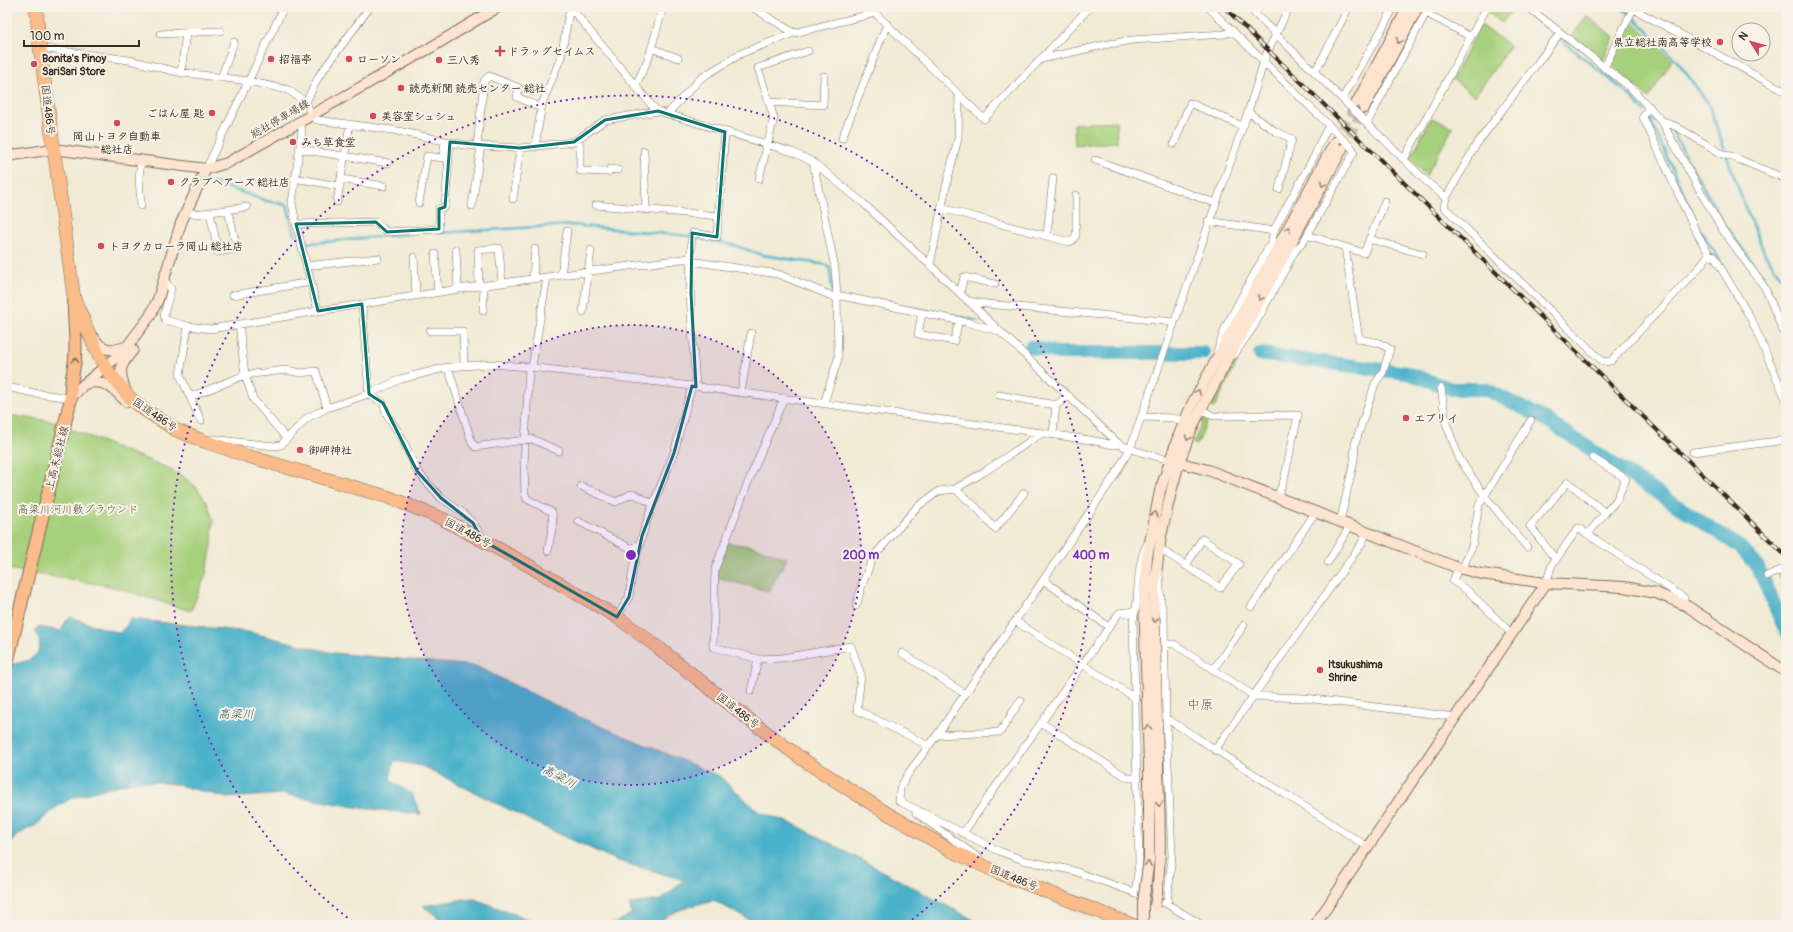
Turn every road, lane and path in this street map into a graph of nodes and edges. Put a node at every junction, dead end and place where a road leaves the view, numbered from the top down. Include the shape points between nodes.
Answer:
1 (36, 7) edge
2 (284, 7) edge
3 (370, 7) edge
4 (498, 7) edge
5 (570, 7) edge
6 (663, 7) edge
7 (752, 7) edge
8 (869, 7) edge
9 (1090, 7) edge
10 (1208, 7) edge
11 (1248, 7) edge
12 (1289, 7) edge
13 (1349, 7) edge
14 (1394, 7) edge
15 (1408, 7) edge
16 (1487, 7) edge
17 (1528, 7) edge
18 (1424, 9) edge
19 (1631, 11) edge
20 (875, 13) junction
21 (887, 24) junction
22 (220, 31) dead end
23 (1233, 31) junction
24 (186, 32) junction
25 (794, 33) junction
26 (1275, 33) junction
27 (160, 34) dead end
28 (1558, 36) junction
29 (1471, 37) junction
30 (234, 42) dead end
31 (40, 48) junction
32 (651, 48) junction
33 (808, 51) dead end
34 (678, 58) dead end
35 (1041, 59) junction
36 (1264, 62) junction
37 (1604, 68) junction
38 (1315, 72) junction
39 (181, 73) junction
40 (824, 76) dead end
41 (221, 78) junction
42 (248, 81) junction
43 (635, 87) junction
44 (1786, 92) edge
45 (959, 95) junction
46 (1343, 98) junction
47 (306, 102) junction
48 (769, 102) junction
49 (541, 108) junction
50 (658, 111) junction
51 (1647, 111) junction
52 (1248, 112) junction
53 (667, 114) junction
54 (311, 115) junction
55 (1662, 120) junction
56 (299, 122) junction
57 (1367, 122) junction
58 (350, 124) junction
59 (1329, 125) junction
60 (1242, 126) junction
61 (725, 132) junction
62 (842, 138) dead end
63 (448, 141) junction
64 (576, 141) junction
65 (1174, 144) dead end
66 (767, 145) junction
67 (479, 146) junction
68 (535, 147) junction
69 (520, 148) junction
70 (53, 149) junction
71 (299, 149) junction
72 (644, 151) dead end
73 (7, 156) edge
74 (344, 156) junction
75 (1404, 159) junction
76 (1095, 160) dead end
77 (141, 161) junction
78 (813, 162) junction
79 (388, 163) dead end
80 (206, 170) junction
81 (618, 170) dead end
82 (294, 178) junction
83 (1053, 178) dead end
84 (1786, 179) edge
85 (759, 180) dead end
86 (340, 183) junction
87 (384, 186) dead end
88 (1279, 189) dead end
89 (1076, 195) dead end
90 (1446, 198) junction
91 (513, 199) dead end
92 (1384, 201) dead end
93 (337, 202) dead end
94 (419, 203) dead end
95 (1215, 203) junction
96 (596, 205) dead end
97 (141, 206) dead end
98 (472, 206) dead end
99 (247, 207) dead end
100 (941, 208) junction
101 (228, 210) junction
102 (646, 210) junction
103 (186, 212) junction
104 (210, 212) junction
105 (719, 216) junction
106 (1208, 221) junction
107 (296, 224) junction
108 (567, 231) dead end
109 (1274, 231) junction
110 (1047, 235) junction
111 (1307, 235) junction
112 (1369, 239) junction
113 (1345, 247) junction
114 (456, 250) dead end
115 (535, 250) dead end
116 (591, 250) dead end
117 (435, 254) dead end
118 (1423, 254) dead end
119 (1709, 254) junction
120 (414, 257) dead end
121 (378, 258) dead end
122 (690, 259) junction
123 (930, 265) junction
124 (306, 266) junction
125 (589, 272) junction
126 (561, 275) junction
127 (547, 277) junction
128 (533, 279) junction
129 (164, 280) junction
130 (310, 282) junction
131 (502, 283) junction
132 (995, 284) dead end
133 (481, 286) junction
134 (458, 289) junction
135 (438, 292) junction
136 (960, 293) junction
137 (233, 294) dead end
138 (416, 295) junction
139 (837, 297) junction
140 (74, 298) junction
141 (968, 300) junction
142 (362, 304) junction
143 (318, 311) junction
144 (483, 311) dead end
145 (584, 312) dead end
146 (922, 313) junction
147 (959, 320) junction
148 (1174, 322) junction
149 (238, 324) junction
150 (188, 326) junction
151 (85, 327) junction
152 (143, 327) junction
153 (1000, 331) junction
154 (430, 332) dead end
155 (751, 333) dead end
156 (1786, 338) edge
157 (129, 346) junction
158 (1214, 362) junction
159 (464, 366) junction
160 (105, 367) junction
161 (448, 367) junction
162 (530, 367) junction
163 (1224, 367) junction
164 (245, 375) junction
165 (83, 385) junction
166 (7, 387) edge
167 (694, 387) junction
168 (1441, 388) dead end
169 (741, 393) junction
170 (369, 394) junction
171 (999, 395) dead end
172 (128, 396) junction
173 (1069, 396) junction
174 (190, 397) junction
175 (72, 398) junction
176 (784, 398) junction
177 (1786, 399) edge
178 (824, 403) junction
179 (1056, 405) junction
180 (142, 408) junction
181 (327, 408) junction
182 (1201, 409) junction
183 (1142, 417) junction
184 (1531, 420) dead end
185 (201, 421) dead end
186 (1184, 421) junction
187 (1042, 433) junction
188 (1053, 434) junction
189 (287, 439) junction
190 (525, 440) junction
191 (1786, 440) edge
192 (206, 442) junction
193 (1119, 444) junction
194 (1130, 449) junction
195 (559, 450) dead end
196 (1693, 452) dead end
197 (1593, 458) dead end
198 (1174, 462) junction
199 (582, 486) dead end
200 (955, 490) junction
201 (1024, 493) dead end
202 (1484, 495) junction
203 (1277, 498) junction
204 (653, 504) junction
205 (1315, 513) junction
206 (1605, 513) junction
207 (578, 521) dead end
208 (1340, 522) junction
209 (1350, 526) junction
210 (1366, 533) junction
211 (1588, 534) junction
212 (1150, 536) junction
213 (482, 540) junction
214 (640, 546) junction
215 (1527, 547) dead end
216 (1159, 548) junction
217 (548, 551) dead end
218 (1556, 560) junction
219 (1328, 562) dead end
220 (1157, 563) junction
221 (1186, 566) junction
222 (1460, 569) junction
223 (1767, 576) dead end
224 (1043, 580) junction
225 (1786, 582) edge
226 (1546, 583) junction
227 (1684, 605) junction
228 (856, 606) dead end
229 (1251, 607) dead end
230 (1135, 611) junction
231 (617, 617) junction
232 (1015, 621) junction
233 (1244, 625) dead end
234 (1109, 627) junction
235 (1512, 634) junction
236 (1165, 644) junction
237 (902, 653) dead end
238 (758, 659) junction
239 (7, 663) edge
240 (1082, 665) junction
241 (1213, 670) junction
242 (1786, 672) edge
243 (751, 691) dead end
244 (965, 694) junction
245 (1254, 696) junction
246 (1135, 698) junction
247 (1021, 700) dead end
248 (1456, 717) junction
249 (1166, 718) junction
250 (1042, 723) junction
251 (937, 735) junction
252 (929, 746) junction
253 (1216, 750) junction
254 (1153, 765) junction
255 (1138, 778) junction
256 (899, 801) junction
257 (964, 833) junction
258 (1368, 847) junction
259 (1001, 874) junction
260 (1135, 894) junction
261 (1167, 904) junction
262 (1133, 925) edge
263 (1144, 925) edge
264 (1202, 925) edge
265 (1315, 925) edge

1 - 31 highway, 国道486号
2 - 42 street
3 - 47 street via 319,76
4 - 54 street, 総社停車場線
5 - 43 street
5 - 49 street via 561,57
6 - 32 street
7 - 25 street
8 - 20 street
9 - 35 street
10 - 23 street
11 - 26 street
12 - 26 street
13 - 38 street
14 - 46 street
18 -> 15 street via 1361,105
16 - 29 street
17 - 28 street
18 - 29 street
18 - 57 street
19 - 37 street
19 - 44 street
20 - 21 street
20 - 25 street
21 - 45 street
21 - 62 street
22 - 24 street
23 - 35 street via 1225,34 1132,40
23 - 36 street
24 - 27 street
24 - 39 street
25 - 53 street via 742,53 715,68 689,89
26 - 36 street
26 - 38 street
28 - 37 street
28 - 90 street via 1476,145
29 - 75 street
30 - 41 street
31 - 39 street via 129,60
31 - 70 highway, 国道486号
32 - 34 street
32 - 43 street via 644,71
33 - 48 street via 758,68
35 - 45 street via 984,119
36 - 52 street
36 - 59 street
37 - 51 street via 1631,88
38 - 46 street
39 - 41 street
40 - 48 street via 823,106
41 - 42 street
42 - 47 street via 288,90
42 - 80 street
43 - 50 street
45 - 100 street via 958,139
46 - 57 street
47 - 54 street
48 - 66 street via 774,118
49 - 67 street via 518,96 520,88 489,76 484,81
49 - 68 street
50 - 53 street
50 - 64 street via 605,120
51 - 55 street
51 - 119 street via 1643,117 1694,228
52 - 60 street
52 - 88 street via 1275,131 1292,139
53 - 61 street
54 - 56 street, 総社停車場線
54 - 58 street via 317,120
55 - 84 street via 1727,155
55 - 156 street via 1722,229 1765,288
56 - 71 street via 302,130
56 - 80 street, 総社停車場線 via 227,163
57 - 75 street
58 - 63 street
58 - 74 street
59 - 109 street
59 - 111 street via 1354,152
60 - 65 street via 1190,103
60 - 95 street
61 - 66 street
61 - 105 street
63 - 67 street
63 - 94 street via 443,158 427,156
63 - 107 street via 445,207 439,209 439,229 387,232 376,222
64 - 68 street
64 - 81 street via 580,145 580,171
66 - 78 street via 806,157
66 - 85 street
67 - 69 street
67 - 98 street
68 - 69 street
69 - 91 street
70 - 73 street, 総社停車場線
70 - 77 street, 総社停車場線
70 - 140 highway, 国道486号
71 - 74 street
71 - 82 street
72 - 102 street
74 - 79 street
74 - 86 street
75 - 90 street
76 - 95 street
77 - 80 street, 総社停車場線
77 - 97 street
78 - 123 street via 863,203
78 - 139 street via 835,268
80 - 103 street
82 - 86 street
82 - 107 street via 292,204
83 - 110 street
86 - 87 street
86 - 93 street
89 - 110 street via 1075,238 1069,242
90 - 119 street via 1444,207 1603,362 1611,361
92 - 112 street
95 - 106 street
96 - 102 street
99 - 101 street
100 - 110 street
100 - 123 street
101 - 104 street
101 - 104 street via 237,249 218,252
102 - 105 street
103 - 104 street
103 - 129 street
105 - 122 street via 717,237 693,233
106 - 109 street
106 - 148 street
107 - 124 street
108 - 126 street
109 - 158 street via 1271,243 1226,326
111 - 113 street
111 - 163 street via 1295,251 1254,326
112 - 113 street via 1364,253
112 - 118 street
113 - 208 street via 1359,339 1379,343 1390,349 1355,444 1354,460
114 - 134 street
115 - 128 street
116 - 125 street
117 - 135 street
119 - 177 street via 1714,256 1752,321
120 - 138 street
121 - 124 street
122 - 125 street
122 - 139 street via 778,274
122 - 167 street
123 - 136 street
124 - 130 street
125 - 126 street
125 - 145 street
126 - 127 street
127 - 128 street
127 - 162 street
128 - 131 street
129 - 150 street via 171,289 164,314 165,320
129 - 152 street via 152,312
130 - 137 street
130 - 143 street
131 - 133 street
131 - 133 street via 499,248 478,250
132 - 136 street via 964,277
133 - 134 street
133 - 144 street
134 - 135 street
135 - 138 street
136 - 141 street
138 - 142 street
139 - 146 street
139 - 178 street via 838,359
140 - 151 highway, 国道486号
175 -> 140 main road, 上高末総社線 via 70,389 76,348
141 - 148 street
141 - 153 street
142 - 143 street
142 - 170 street
143 - 149 street
146 - 147 street
146 - 147 street via 918,334 954,341
147 - 153 street
148 - 183 street
149 - 150 street via 211,329
149 - 164 street
150 - 174 street via 180,375
151 - 157 street via 103,348 113,350
151 - 160 highway, 国道486号
152 - 157 street
152 - 172 street via 140,342 125,359 120,371
153 - 173 street
154 - 159 street via 463,331
155 - 169 street
157 - 160 street
158 -> 163 street via 1338,146
186 -> 158 street
159 - 161 street
159 - 162 street via 491,364
160 - 165 street
160 - 172 highway, 国道486号
161 - 170 street via 401,379
161 - 190 street via 475,447
162 - 167 street
162 - 190 street
163 - 182 street
164 - 174 street
164 - 181 street via 286,370 301,373 316,371
164 - 189 street via 253,399
165 - 175 street
165 - 180 street via 93,382 106,384 131,406
166 - 175 street
167 - 169 street
167 - 204 street via 674,453
168 - 202 street via 1446,423 1459,458
169 - 176 street
170 - 181 street
170 - 213 street via 383,403 417,471 441,498 473,523
171 - 179 street
172 - 180 highway, 国道486号
173 - 179 street
173 - 193 street
174 - 185 street
175 - 239 main road, 上高末総社線
176 - 178 street
176 - 238 street via 715,569 712,647
178 - 187 street
179 - 188 street
180 - 192 highway, 国道486号 via 176,430
181 - 189 street via 307,418
182 -> 198 street
182 - 203 street via 1213,416 1298,415 1284,480
183 - 186 street
183 - 194 street
184 - 202 street
186 - 198 street
187 - 188 street
187 - 200 street
188 - 193 street via 1114,446
189 - 192 street via 274,446 212,439
190 - 195 street via 532,439
190 - 217 street via 526,497 552,512 553,523
191 - 196 street
192 - 213 highway, 国道486号 via 408,504
193 - 194 street
194 - 198 street
194 - 224 street
197 - 206 street via 1626,479 1616,501
198 - 203 street via 1208,470
212 -> 198 street via 1160,492
198 - 216 street
199 - 204 street via 616,502 631,494
200 - 201 street via 977,508 995,529
200 - 228 street via 939,491 924,501 881,547 869,563
202 - 215 street
202 - 222 street via 1479,504 1472,546
203 - 205 street
204 - 214 street
205 - 208 street
205 - 229 street
206 - 211 street
206 - 218 street via 1568,482 1530,526
207 - 214 street via 630,548
208 - 209 street
209 - 210 street
209 - 219 street
210 - 222 street
210 - 245 street via 1362,543
211 - 218 street via 1578,528
211 - 227 street via 1684,598
212 - 230 street via 1142,554
254 -> 212 street via 1144,596
213 - 231 highway, 国道486号
214 - 231 street via 628,597
216 - 220 street
216 - 221 street
218 - 226 street
220 - 236 street
220 -> 254 street via 1154,588
221 - 221 street via 1202,539 1239,564 1220,588
222 - 226 street
222 - 235 street via 1453,581 1468,591
223 - 225 street via 1781,570
224 - 232 street
224 - 234 street
226 - 227 street via 1624,588 1656,593
226 - 235 street
227 - 242 street
230 - 234 street via 1119,613
230 - 246 street
231 - 259 highway, 国道486号 via 805,761 919,832
232 - 240 street
232 - 244 street
233 - 241 street
234 - 240 street
235 - 248 street
236 - 241 street via 1174,644
236 - 249 street
237 - 244 street
238 - 243 street
238 - 252 street via 782,658 851,646 861,675 857,710
240 - 246 street
240 - 250 street
241 - 245 street
244 - 251 street
245 - 248 street via 1313,699
245 - 253 street
246 - 255 street
247 - 251 street via 1000,732
248 - 258 street
249 - 253 street
249 - 261 street via 1172,856
250 - 255 street via 1128,778
250 - 257 street
251 - 252 street
252 - 256 street via 900,788
253 - 258 street
263 -> 254 street, bridge
254 -> 263 street, bridge via 1161,850 1154,906
255 - 260 street via 1139,863
256 - 257 street
256 - 259 street
257 - 260 street via 1005,854 1071,870
258 - 265 street
259 - 262 highway, 国道486号
260 - 261 street
261 - 264 street

